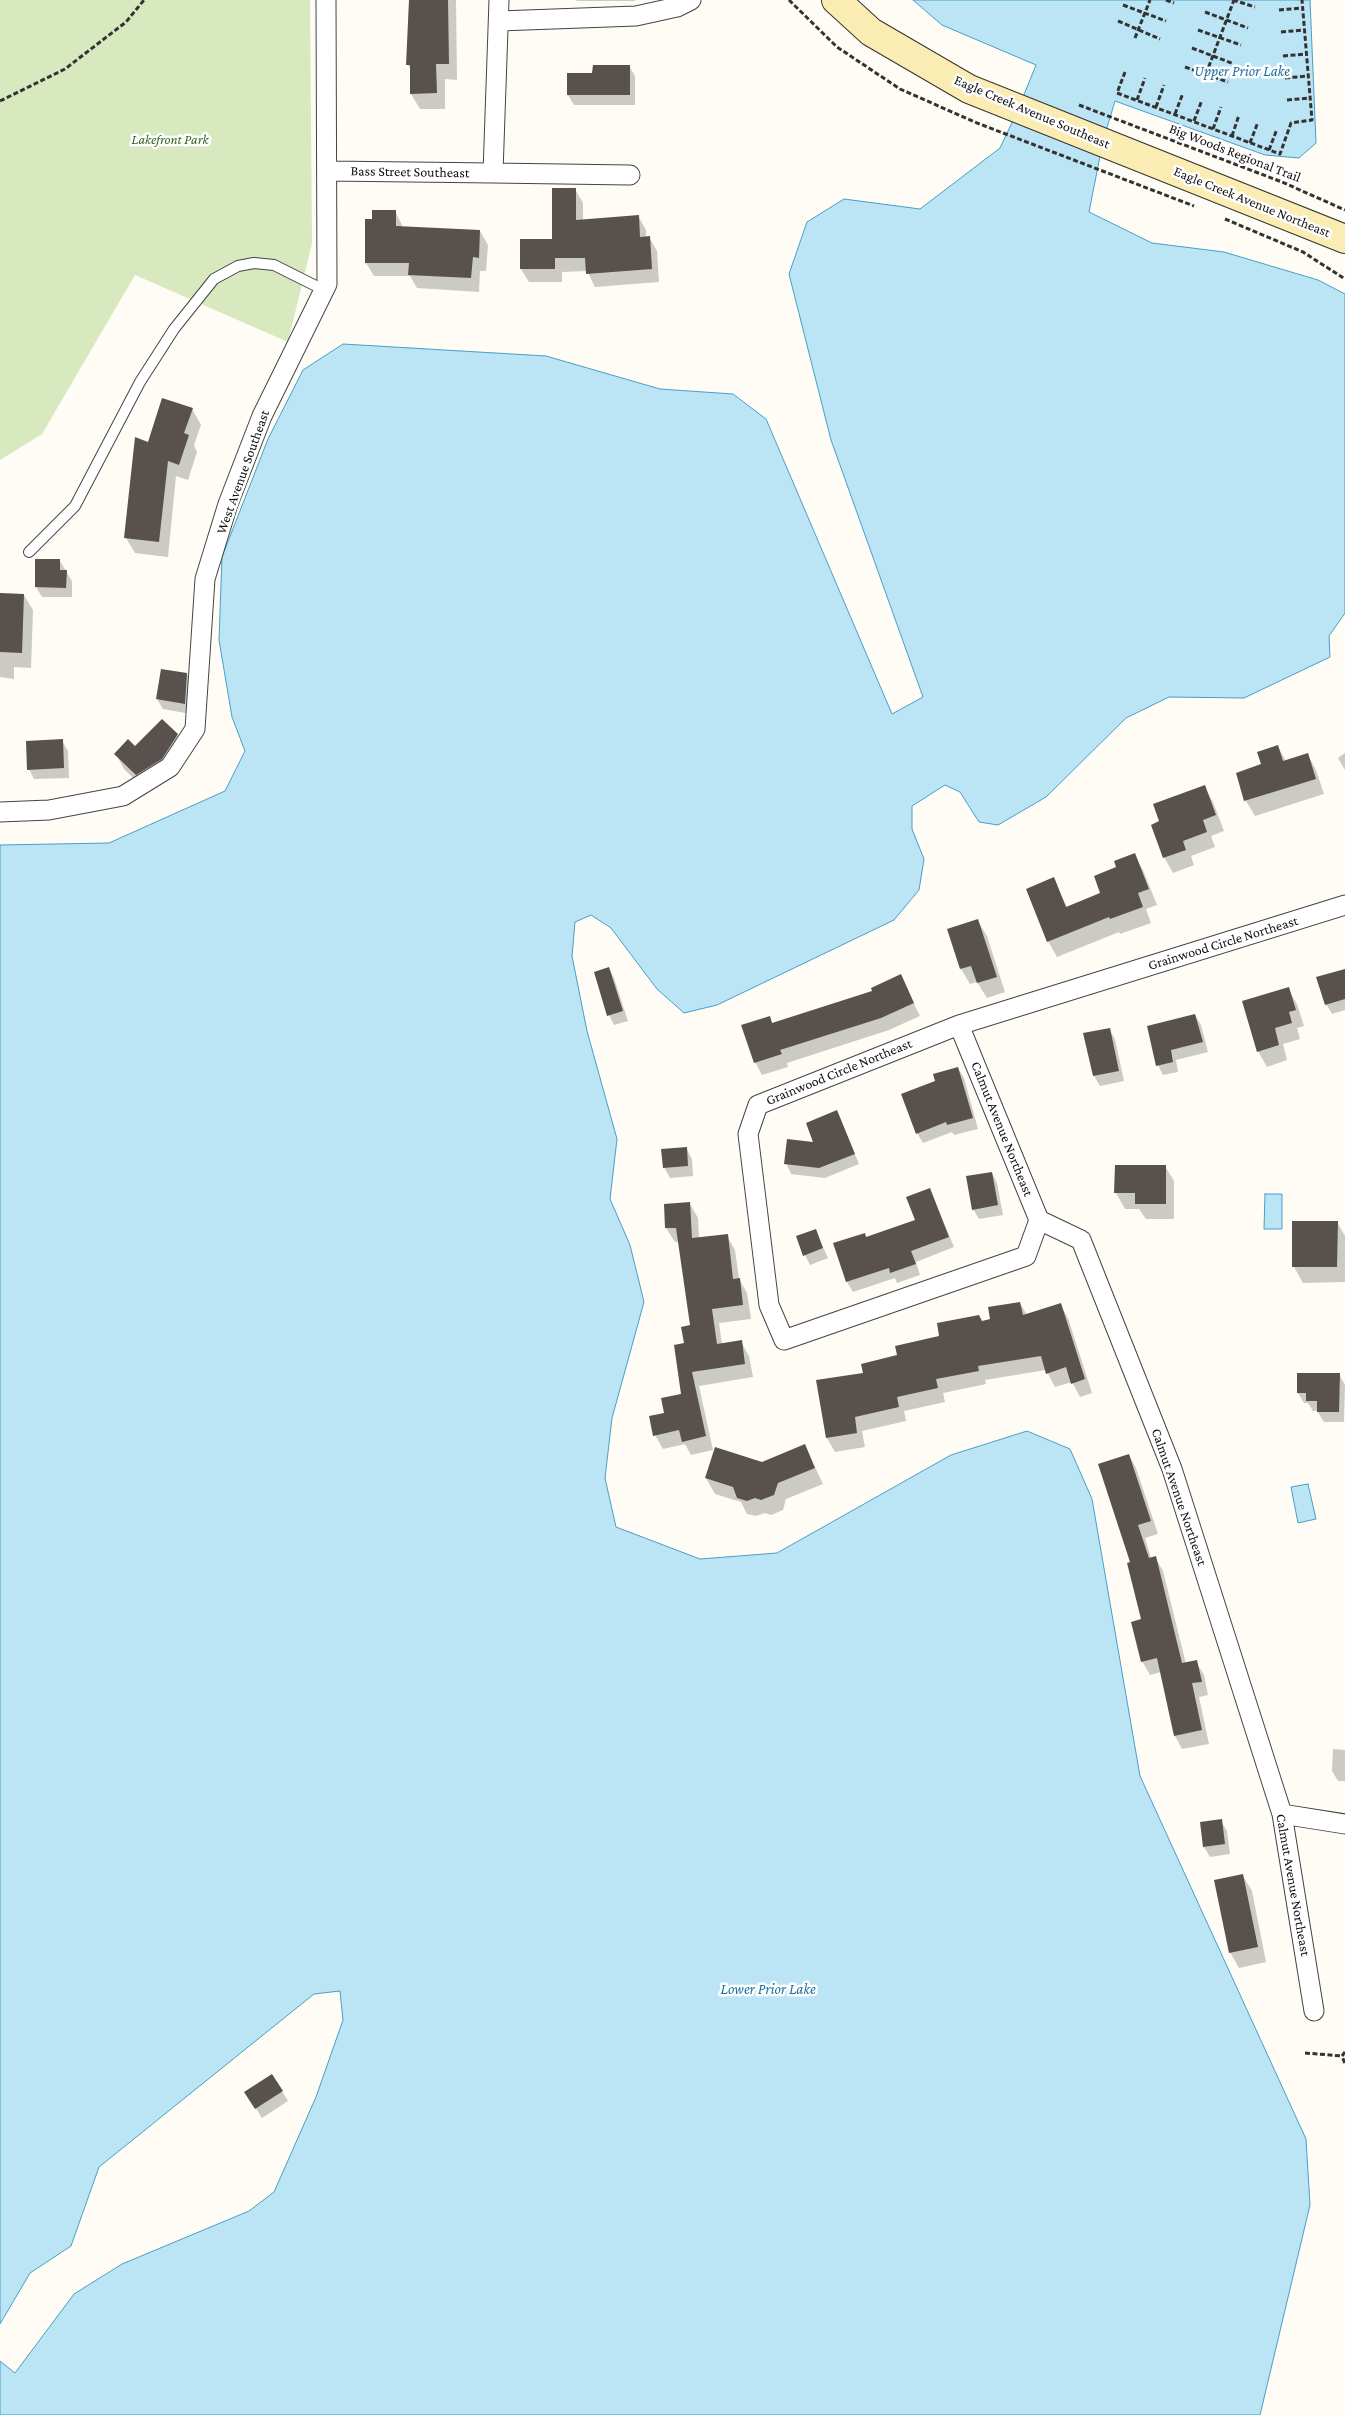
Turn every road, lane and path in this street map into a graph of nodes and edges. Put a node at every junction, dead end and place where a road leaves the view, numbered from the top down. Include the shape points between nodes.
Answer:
1 (144, 0) edge
2 (326, 0) edge
3 (499, 0) edge
4 (691, 0) edge
5 (789, 0) edge
6 (836, 0) edge
7 (1150, 0) edge
8 (1166, 0) edge
9 (1233, 0) edge
10 (1302, 0) edge
11 (1174, 3) dead end
12 (1123, 5) dead end
13 (1255, 7) dead end
14 (1302, 8) junction
15 (1279, 10) dead end
16 (1205, 12) dead end
17 (1145, 13) junction
18 (1226, 20) junction
19 (499, 21) junction
20 (1166, 21) dead end
21 (1118, 22) dead end
22 (1248, 28) dead end
23 (1138, 30) junction
24 (1198, 30) dead end
25 (1304, 30) junction
26 (1281, 32) dead end
27 (1220, 37) junction
28 (1135, 38) dead end
29 (1160, 39) dead end
30 (1241, 45) dead end
31 (1192, 48) dead end
32 (1306, 54) junction
33 (1213, 56) junction
34 (1283, 56) dead end
35 (1234, 64) dead end
36 (1185, 67) dead end
37 (1125, 72) dead end
38 (1206, 74) junction
39 (1308, 76) junction
40 (1145, 78) dead end
41 (1285, 78) dead end
42 (1228, 82) dead end
43 (1164, 85) dead end
44 (1183, 92) dead end
45 (1310, 98) junction
46 (1137, 100) junction
47 (1202, 100) dead end
48 (1287, 100) dead end
49 (0, 101) edge
50 (1156, 107) junction
51 (1221, 107) dead end
52 (1175, 114) junction
53 (1240, 115) dead end
54 (1116, 120) dead end
55 (1194, 121) junction
56 (1258, 122) dead end
57 (1213, 129) junction
58 (1277, 129) dead end
59 (1232, 136) junction
60 (1250, 143) junction
61 (1269, 150) junction
62 (1159, 165) joint
63 (328, 171) junction
64 (493, 173) junction
65 (630, 175) dead end
66 (1202, 209) dead end
67 (1345, 210) edge
68 (1219, 216) dead end
69 (1345, 239) edge
70 (1345, 279) edge
71 (324, 290) junction
72 (29, 552) dead end
73 (0, 812) edge
74 (1345, 905) edge
75 (959, 1025) junction
76 (1039, 1220) junction
77 (1282, 1814) junction
78 (1345, 1824) edge
79 (1314, 2011) dead end
80 (1305, 2053) dead end
81 (1344, 2054) edge
82 (1345, 2064) edge

1 - 49 path via 126,22 65,69
2 - 63 street, West Avenue Southeast
3 - 19 street
4 - 19 street via 677,7 636,16
5 - 66 path via 837,47 900,89 978,123
6 - 62 main road, Eagle Creek Avenue Southeast via 871,32 969,89
7 - 17 path
8 - 11 path
9 - 13 path
9 - 18 path
10 - 14 path
12 - 17 path
14 - 15 path
14 - 25 path
16 - 18 path
17 - 20 path
17 - 23 path
18 - 22 path
18 - 27 path
19 - 64 street
21 - 23 path
23 - 28 path
23 - 29 path
24 - 27 path
25 - 26 path
25 - 32 path
27 - 30 path
27 - 33 path
31 - 33 path
32 - 34 path
32 - 39 path
33 - 35 path
33 - 38 path
36 - 38 path
37 - 46 path via 1118,93
38 - 42 path
39 - 41 path
39 - 45 path
40 - 46 path
43 - 50 path
44 - 52 path
45 - 48 path
45 - 61 path via 1312,120 1291,123 1280,154
46 - 50 path
47 - 55 path
50 - 52 path
51 - 57 path
52 - 55 path
53 - 59 path
54 - 67 path, Big Woods Regional Trail via 1282,182
55 - 57 path
56 - 60 path
57 - 59 path
58 - 61 path
59 - 60 path
60 - 61 path
62 - 69 main road, Eagle Creek Avenue Northeast
63 - 64 street, Bass Street Southeast
63 - 71 street, West Avenue Southeast via 327,284
64 - 65 street, Bass Street Southeast
68 - 70 path via 1303,252
71 - 72 lane via 274,266 254,263 238,266 214,279 174,328 140,382 75,506
71 - 73 street, West Avenue Southeast via 262,416 228,504 205,579 195,729 170,768 123,796 49,810
74 - 75 street, Grainwood Circle Northeast
75 - 76 street, Calmut Avenue Northeast
75 - 76 street, Grainwood Circle Northeast via 758,1104 748,1134 769,1305 784,1340 1026,1256
76 - 77 street, Calmut Avenue Northeast via 1081,1240 1172,1469
77 - 78 street
77 - 79 street, Calmut Avenue Northeast
80 - 81 path
81 - 82 path

